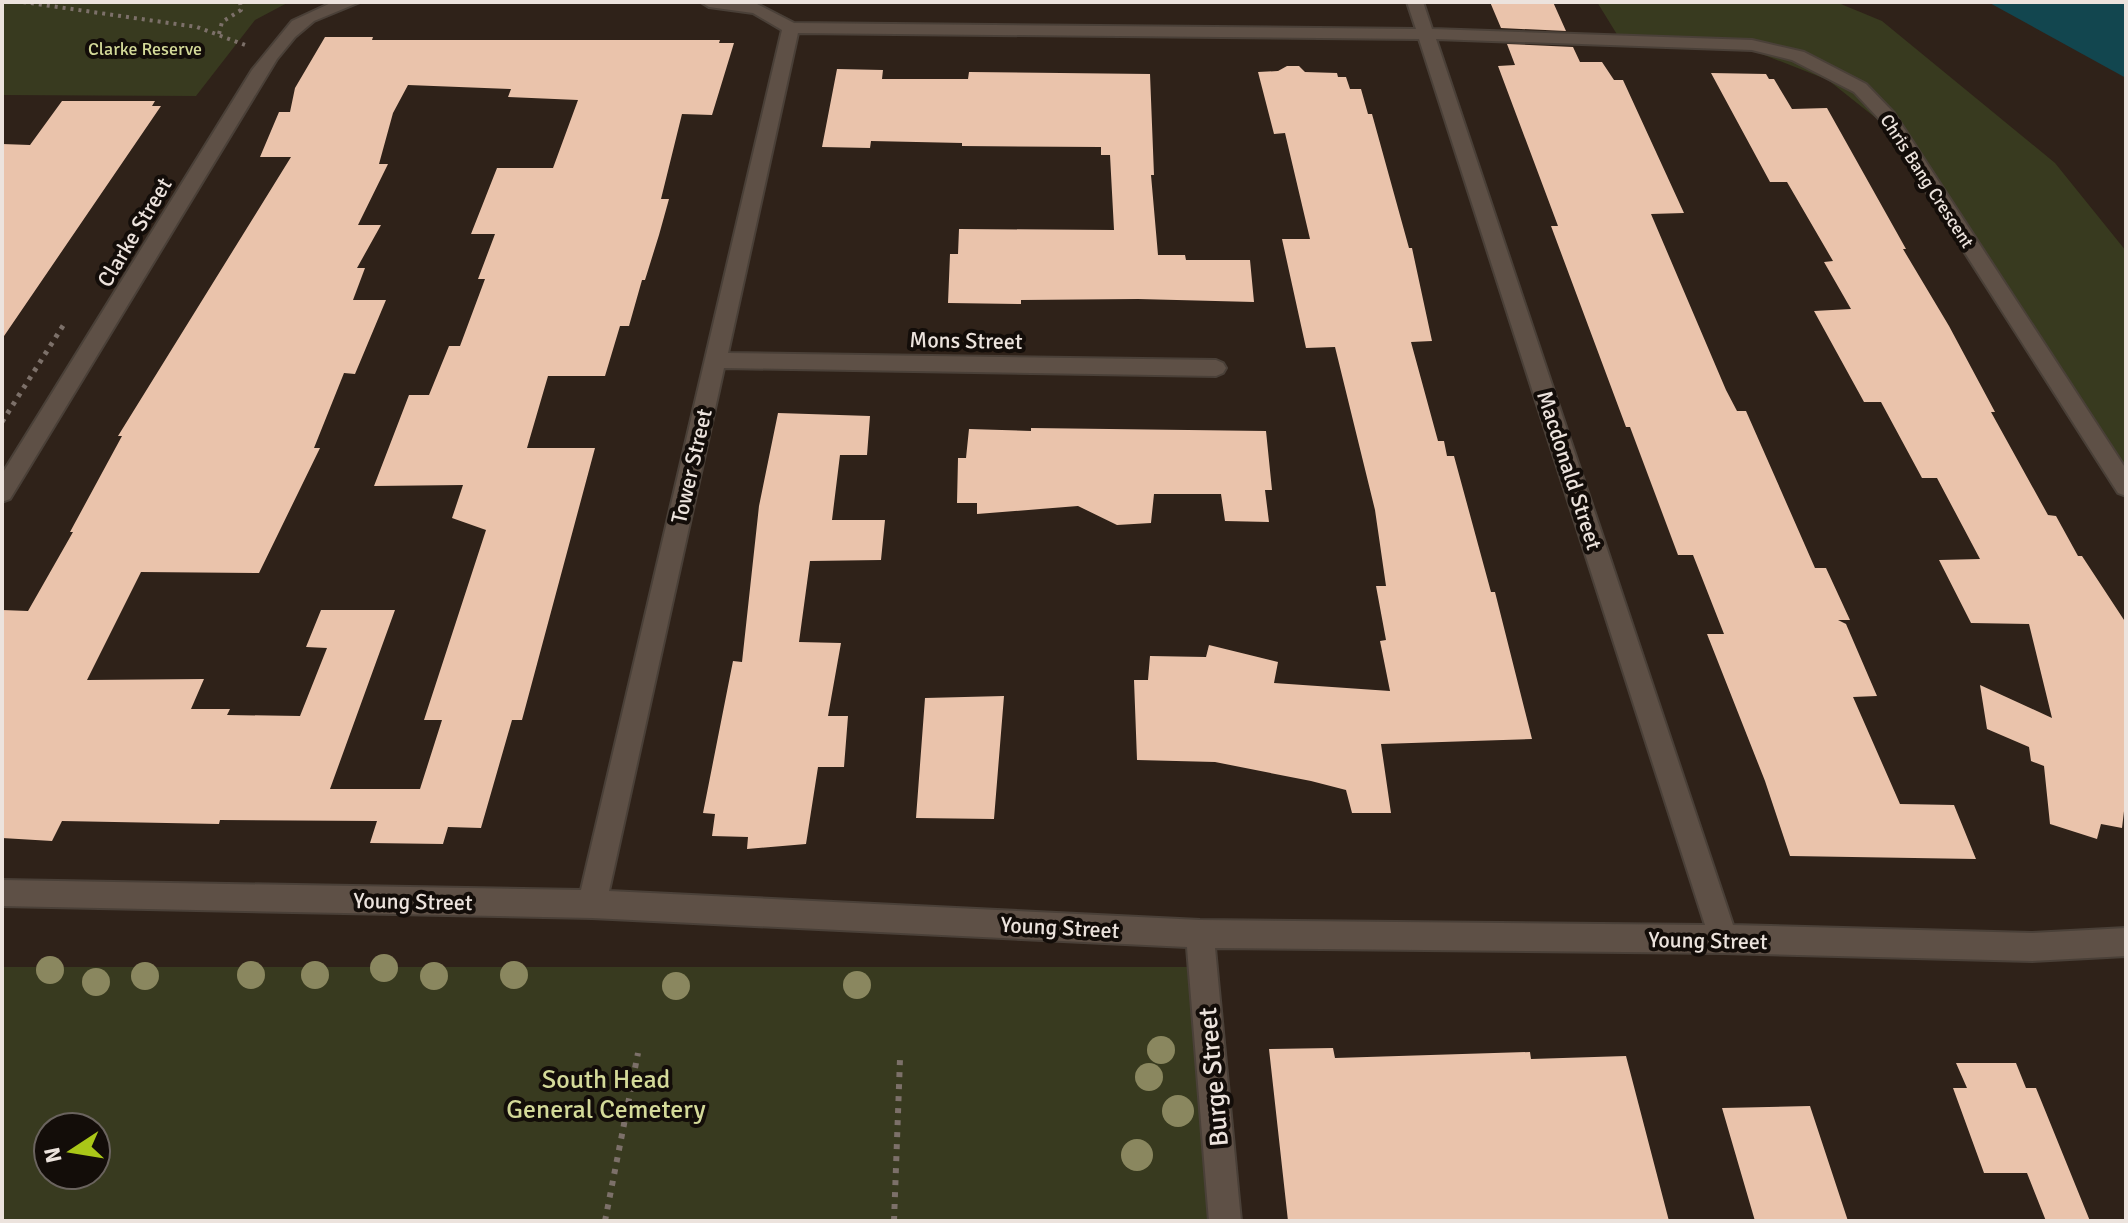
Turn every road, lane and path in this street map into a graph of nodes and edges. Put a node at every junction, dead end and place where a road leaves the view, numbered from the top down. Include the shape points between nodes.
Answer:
1 (23, 2) edge
2 (240, 2) edge
3 (352, 2) edge
4 (709, 2) edge
5 (1415, 2) edge
6 (791, 28) junction
7 (219, 34) junction
8 (1427, 34) junction
9 (261, 70) junction
10 (716, 360) junction
11 (1216, 368) dead end
12 (2126, 487) edge
13 (2, 493) edge
14 (2, 893) edge
15 (592, 904) junction
16 (1200, 934) junction
17 (1724, 939) junction
18 (2122, 943) edge
19 (638, 1053) dead end
20 (900, 1059) dead end
21 (605, 1221) edge
22 (894, 1221) edge
23 (1225, 1221) edge

1 - 7 path via 127,14
2 - 7 path via 241,10 222,22
3 - 9 street, Clarke Street via 321,9 288,31
4 - 6 street via 757,9
5 - 8 street, Macdonald Street
6 - 8 street, Chris Bang Crescent
6 - 10 street, Tower Street
7 - 9 path via 244,44
8 - 12 street, Chris Bang Crescent via 1752,45 1798,56 1860,88 1888,117
8 - 17 street, Macdonald Street
9 - 13 street, Clarke Street
10 - 11 street, Mons Street
10 - 15 street, Tower Street
14 - 15 street, Young Street
15 - 16 street, Young Street
16 - 17 street, Young Street
16 - 23 street, Burge Street
17 - 18 street, Young Street via 2032,947
19 - 21 path
20 - 22 path

